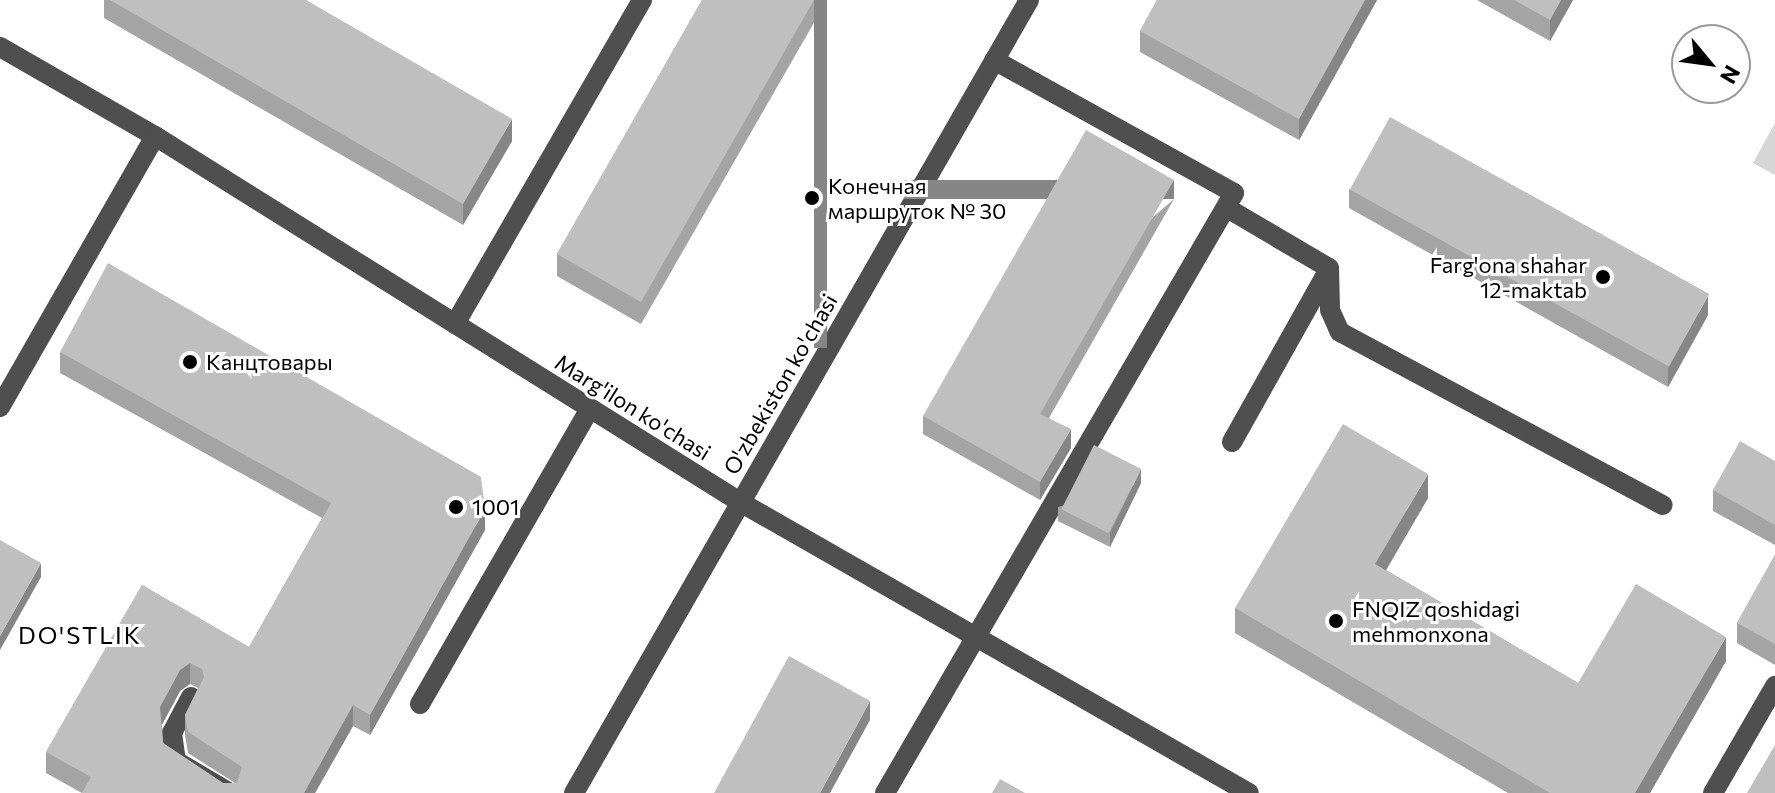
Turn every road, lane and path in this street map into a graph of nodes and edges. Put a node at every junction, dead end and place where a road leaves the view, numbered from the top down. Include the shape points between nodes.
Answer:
1 (642, 0) edge
2 (1029, 0) edge
3 (0, 47) edge
4 (994, 60) junction
5 (155, 136) junction
6 (1227, 208) junction
7 (1329, 268) junction
8 (455, 324) junction
9 (0, 407) edge
10 (590, 408) junction
11 (1232, 442) dead end
12 (740, 502) junction
13 (1663, 505) dead end
14 (975, 638) junction
15 (1775, 686) edge
16 (191, 697) edge
17 (420, 704) dead end
18 (230, 793) edge
19 (574, 793) edge
20 (885, 793) edge
21 (1249, 793) edge
22 (1713, 793) edge

1 - 8 street
2 - 4 street, O'zbekiston ko'chasi
3 - 5 street, Marg'ilon ko'chasi
4 - 6 street via 1234,193
4 - 12 street, O'zbekiston ko'chasi
5 - 8 street, Marg'ilon ko'chasi
5 - 9 street
6 - 7 street
6 - 14 street
7 - 11 street
7 - 13 street via 1330,310 1340,332
8 - 10 street, Marg'ilon ko'chasi
10 - 12 street, Marg'ilon ko'chasi
10 - 17 street
12 - 14 street, Marg'ilon ko'chasi
12 - 19 street, O'zbekiston ko'chasi
14 - 20 street
14 - 21 street, Marg'ilon ko'chasi
15 - 22 street
16 - 18 street via 172,733 176,761

